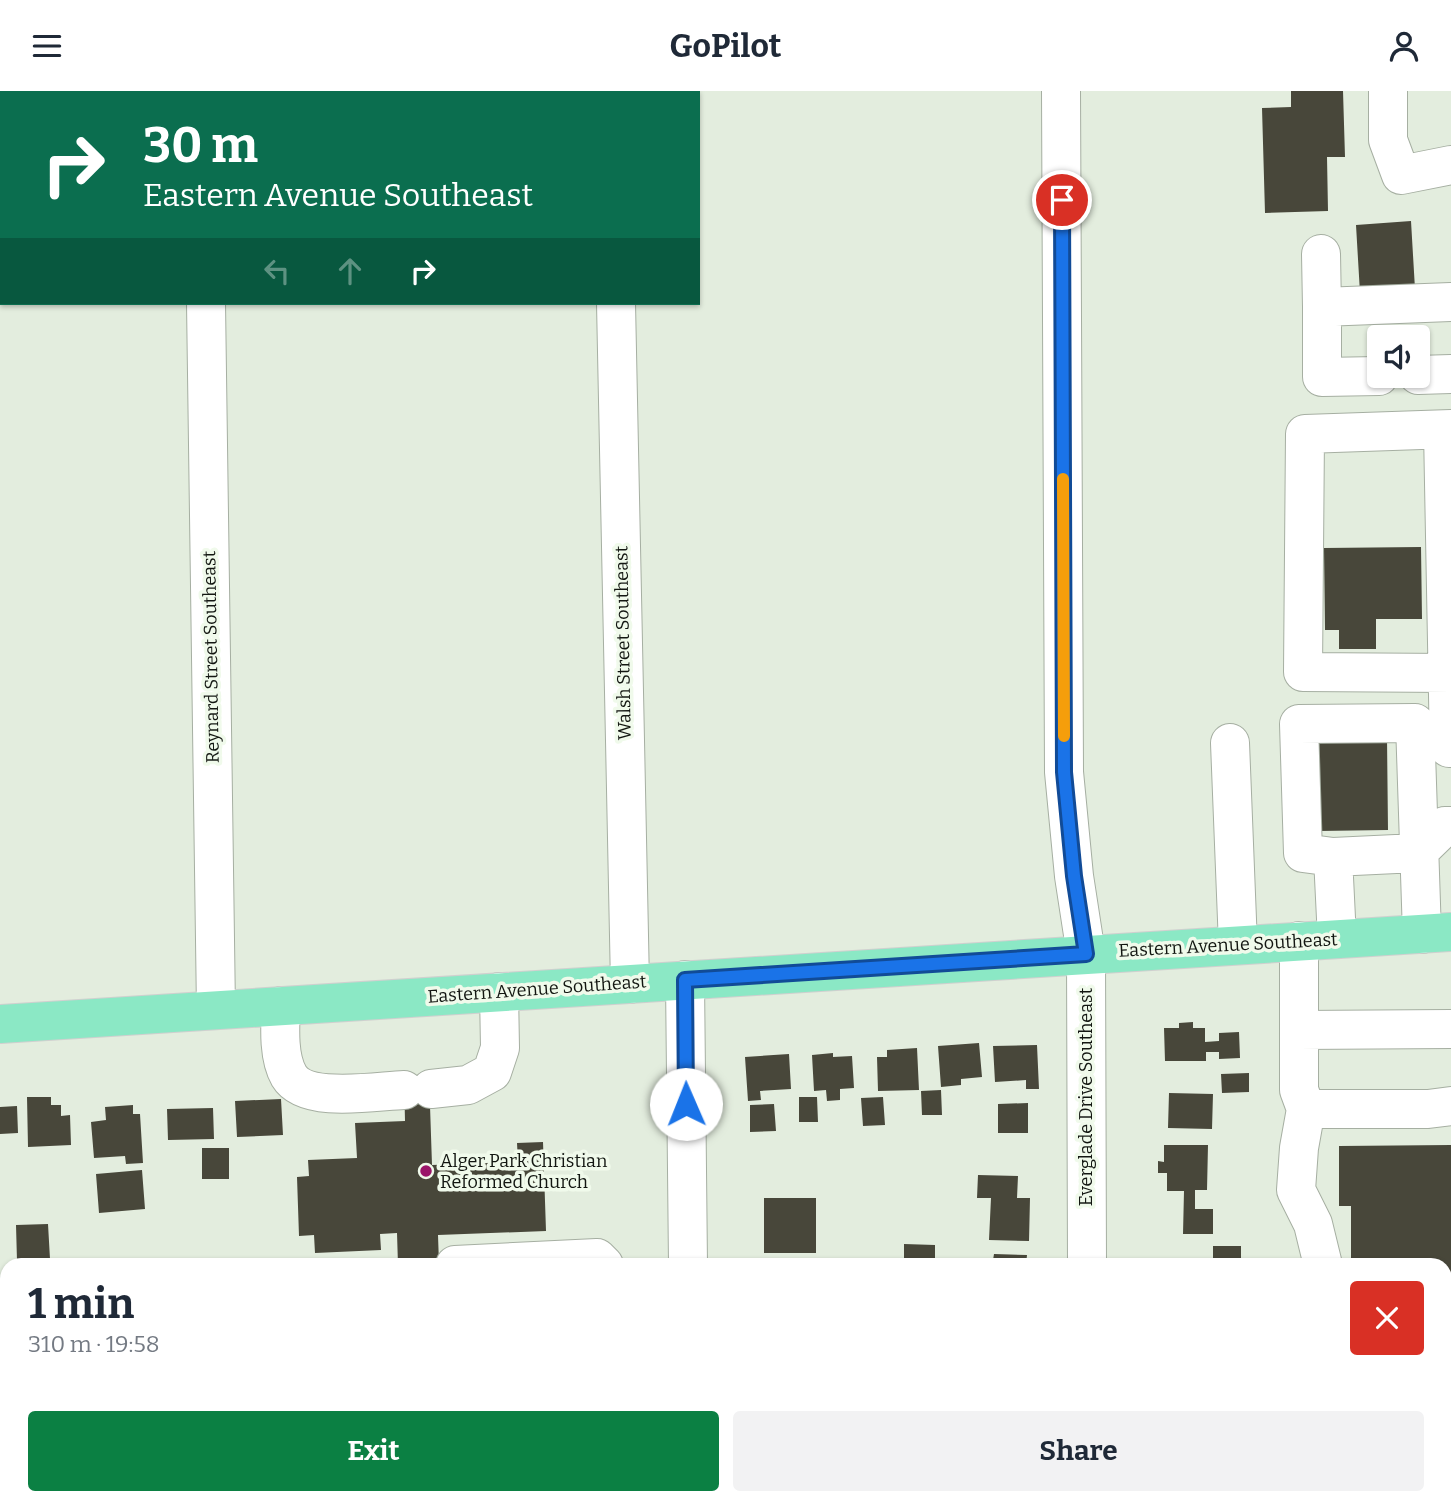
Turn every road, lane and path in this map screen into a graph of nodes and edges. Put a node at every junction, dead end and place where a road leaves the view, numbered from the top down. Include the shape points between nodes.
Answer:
1 (1061, 91) edge
2 (1388, 91) edge
3 (1451, 165) edge
4 (1321, 254) dead end
5 (1451, 302) edge
6 (206, 305) edge
7 (616, 305) edge
8 (1322, 307) junction
9 (1451, 374) edge
10 (1430, 375) edge
11 (1367, 376) edge
12 (1447, 429) edge
13 (1449, 673) edge
14 (1230, 743) dead end
15 (1438, 749) edge
16 (1451, 826) edge
17 (1418, 853) junction
18 (1333, 857) junction
19 (1436, 933) edge
20 (1337, 939) junction
21 (1299, 941) junction
22 (1238, 944) junction
23 (1086, 954) junction
24 (685, 980) junction
25 (630, 983) junction
26 (499, 992) junction
27 (281, 1006) junction
28 (216, 1010) junction
29 (0, 1024) edge
30 (1451, 1029) edge
31 (1299, 1030) junction
32 (1451, 1107) edge
33 (1306, 1109) junction
34 (688, 1258) edge
35 (1087, 1258) edge
36 (1321, 1258) edge

1 - 23 street, Everglade Drive Southeast via 1064,772
2 - 3 street via 1388,140 1401,175
4 - 8 street
5 - 8 street
6 - 28 street, Reynard Street Southeast
7 - 25 street, Walsh Street Southeast
8 - 11 street via 1322,377
9 - 10 street
12 - 13 street
12 - 13 street via 1305,434 1303,672
13 - 15 street
14 - 22 street
15 - 17 street
15 - 18 street via 1415,723 1300,724 1303,853
16 - 17 street
17 - 18 street
17 - 19 street
18 - 20 street
19 - 20 main road, Eastern Avenue Southeast
20 - 21 main road, Eastern Avenue Southeast
21 - 22 main road, Eastern Avenue Southeast
21 - 31 street
22 - 23 main road, Eastern Avenue Southeast
23 - 24 main road, Eastern Avenue Southeast
23 - 35 street, Everglade Drive Southeast
24 - 25 main road, Eastern Avenue Southeast
24 - 34 street
25 - 26 main road, Eastern Avenue Southeast
26 - 27 main road, Eastern Avenue Southeast
26 - 27 street via 500,1048 492,1072 468,1085 417,1089 323,1094 302,1088 289,1076 282,1050
27 - 28 main road, Eastern Avenue Southeast
28 - 29 main road, Eastern Avenue Southeast
30 - 31 street
31 - 33 street via 1299,1090
32 - 33 street
33 - 36 street via 1296,1190 1313,1224

